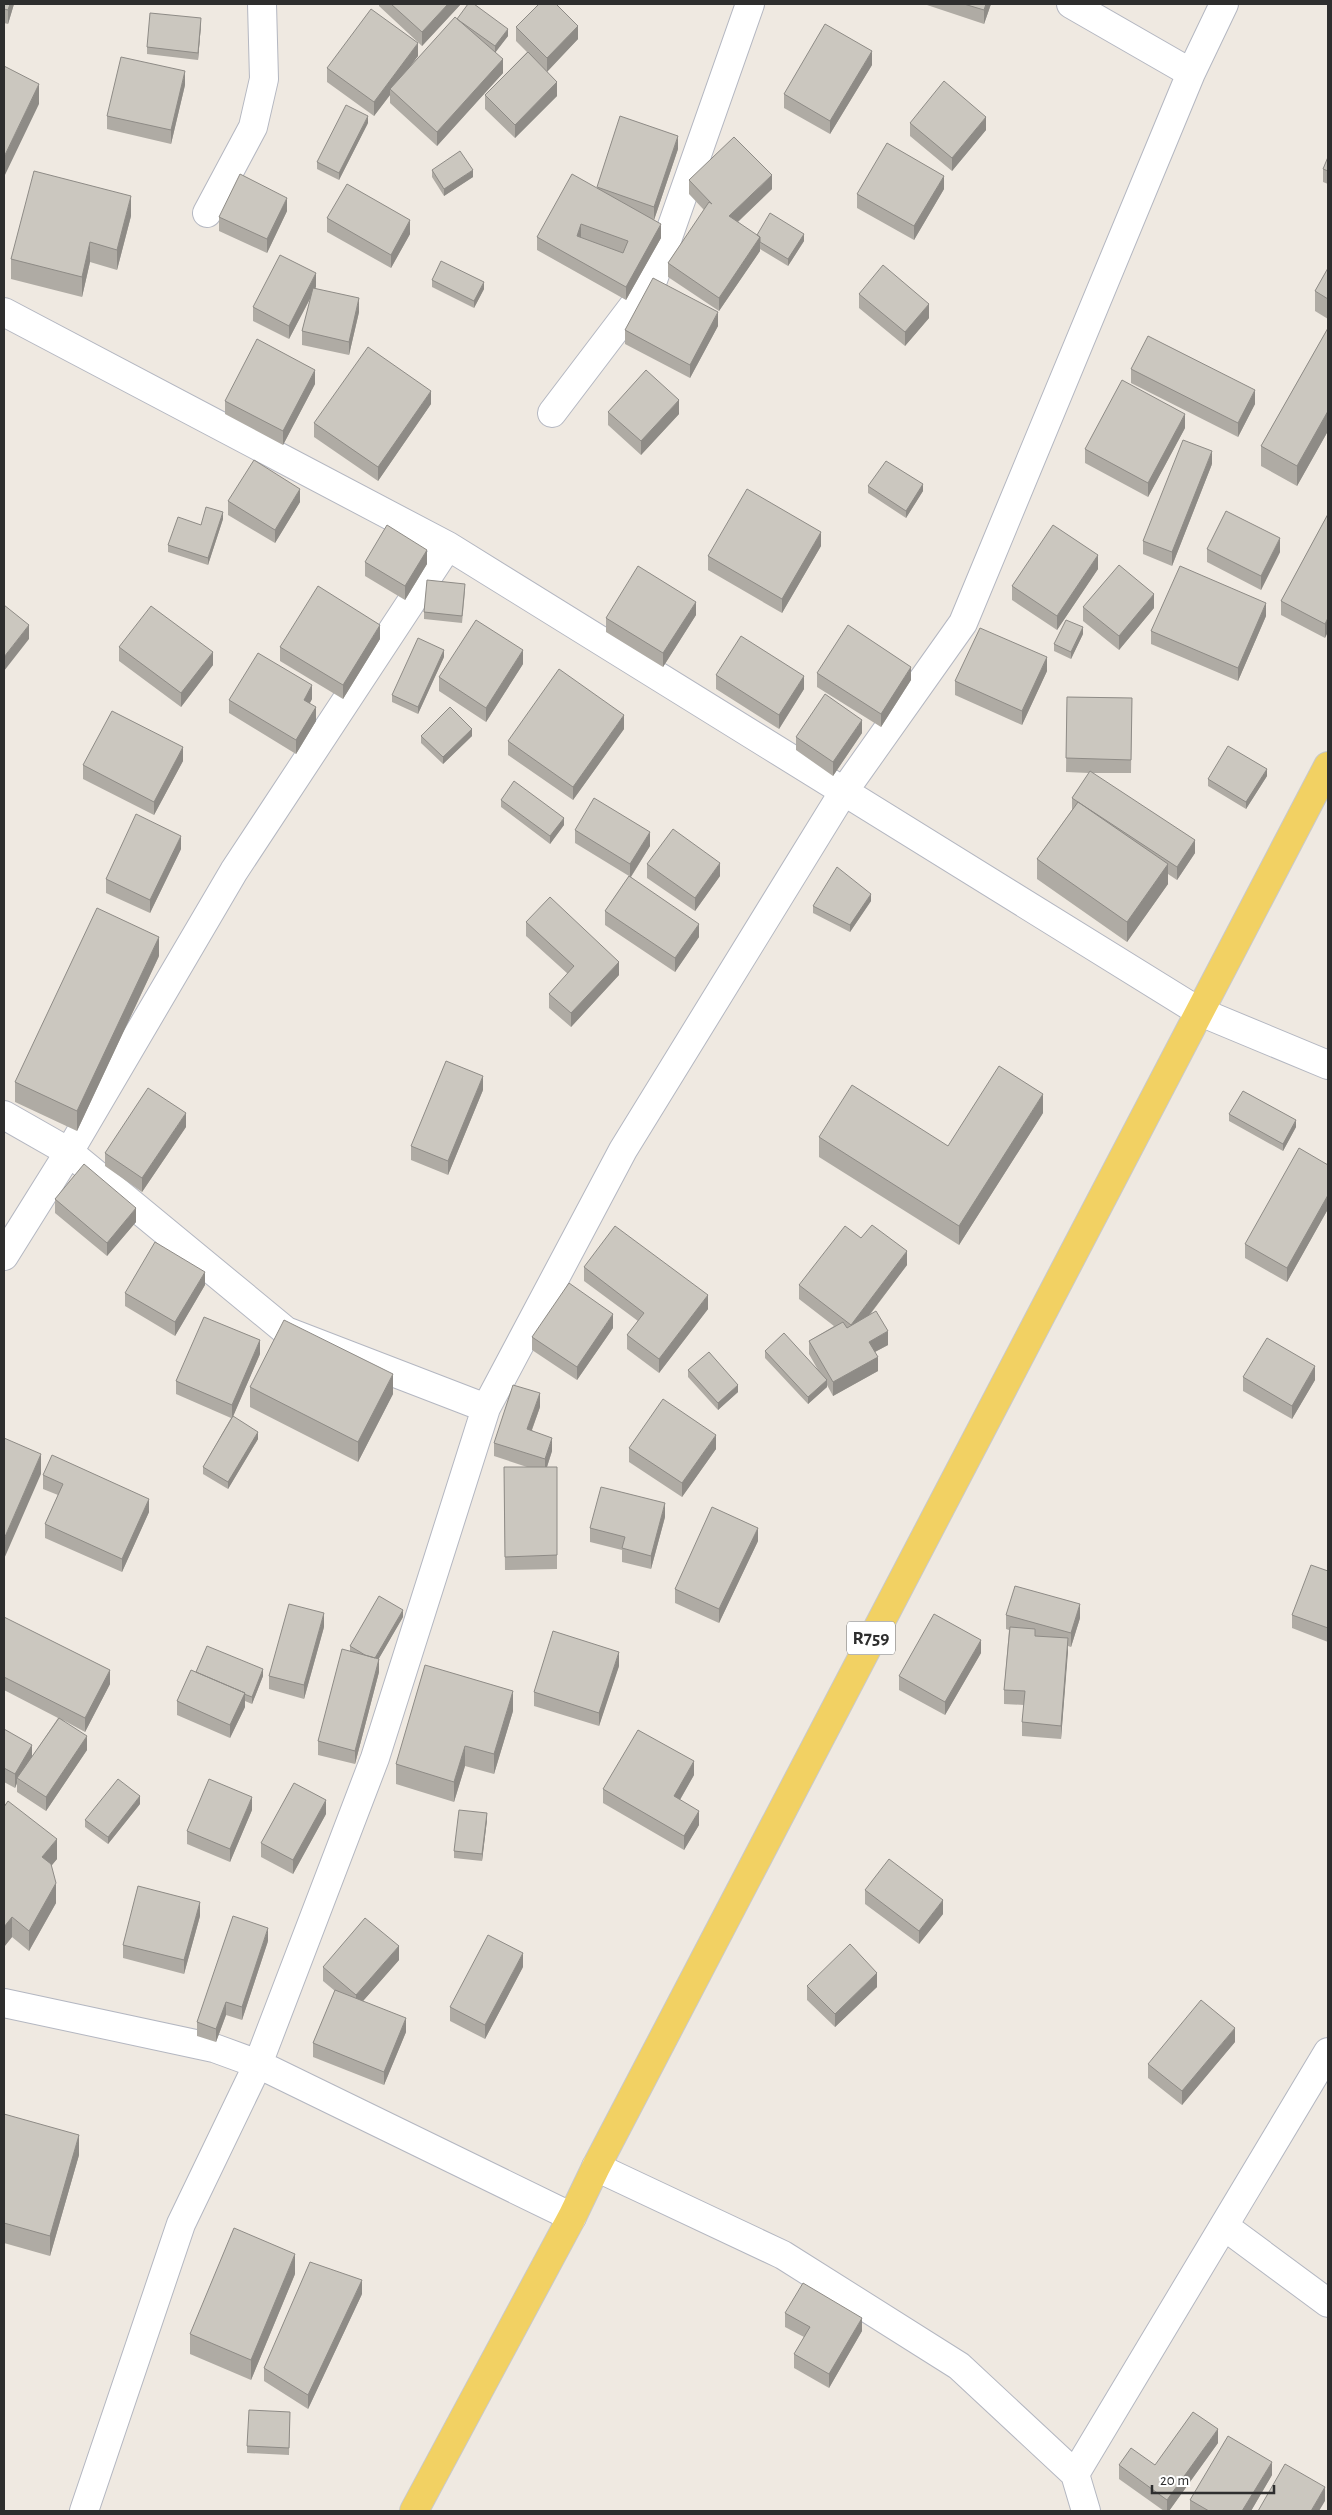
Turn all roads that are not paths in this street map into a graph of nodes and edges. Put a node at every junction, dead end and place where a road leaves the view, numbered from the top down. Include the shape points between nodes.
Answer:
1 (262, 4) edge
2 (750, 4) edge
3 (1071, 4) edge
4 (1224, 4) edge
5 (1191, 73) junction
6 (207, 213) dead end
7 (4, 312) edge
8 (552, 413) dead end
9 (448, 546) junction
10 (1328, 766) edge
11 (844, 792) junction
12 (1198, 1011) junction
13 (1328, 1065) edge
14 (4, 1115) edge
15 (69, 1152) junction
16 (4, 1256) edge
17 (486, 1408) junction
18 (4, 2003) edge
19 (1328, 2052) edge
20 (258, 2064) junction
21 (596, 2167) junction
22 (572, 2217) junction
23 (1224, 2226) junction
24 (1328, 2304) edge
25 (1075, 2474) junction
26 (84, 2511) edge
27 (414, 2511) edge
28 (1086, 2511) edge

1 - 6 street via 264,79 253,127
2 - 8 street via 653,280
3 - 5 street
4 - 5 street
5 - 11 street via 963,623
7 - 9 street
9 - 11 street
9 - 15 street via 234,871
10 - 12 main road, R759
11 - 12 street
11 - 17 street via 623,1150
12 - 13 street
12 - 21 main road, R759
14 - 15 street
15 - 16 street
15 - 17 street via 286,1331
17 - 20 street via 375,1758
18 - 20 street via 214,2048
19 - 23 street
20 - 22 street
20 - 26 street via 181,2224
21 - 22 main road, R759
21 - 25 street via 783,2255 960,2366
22 - 27 main road, R759
23 - 24 street
23 - 25 street
25 - 28 street

